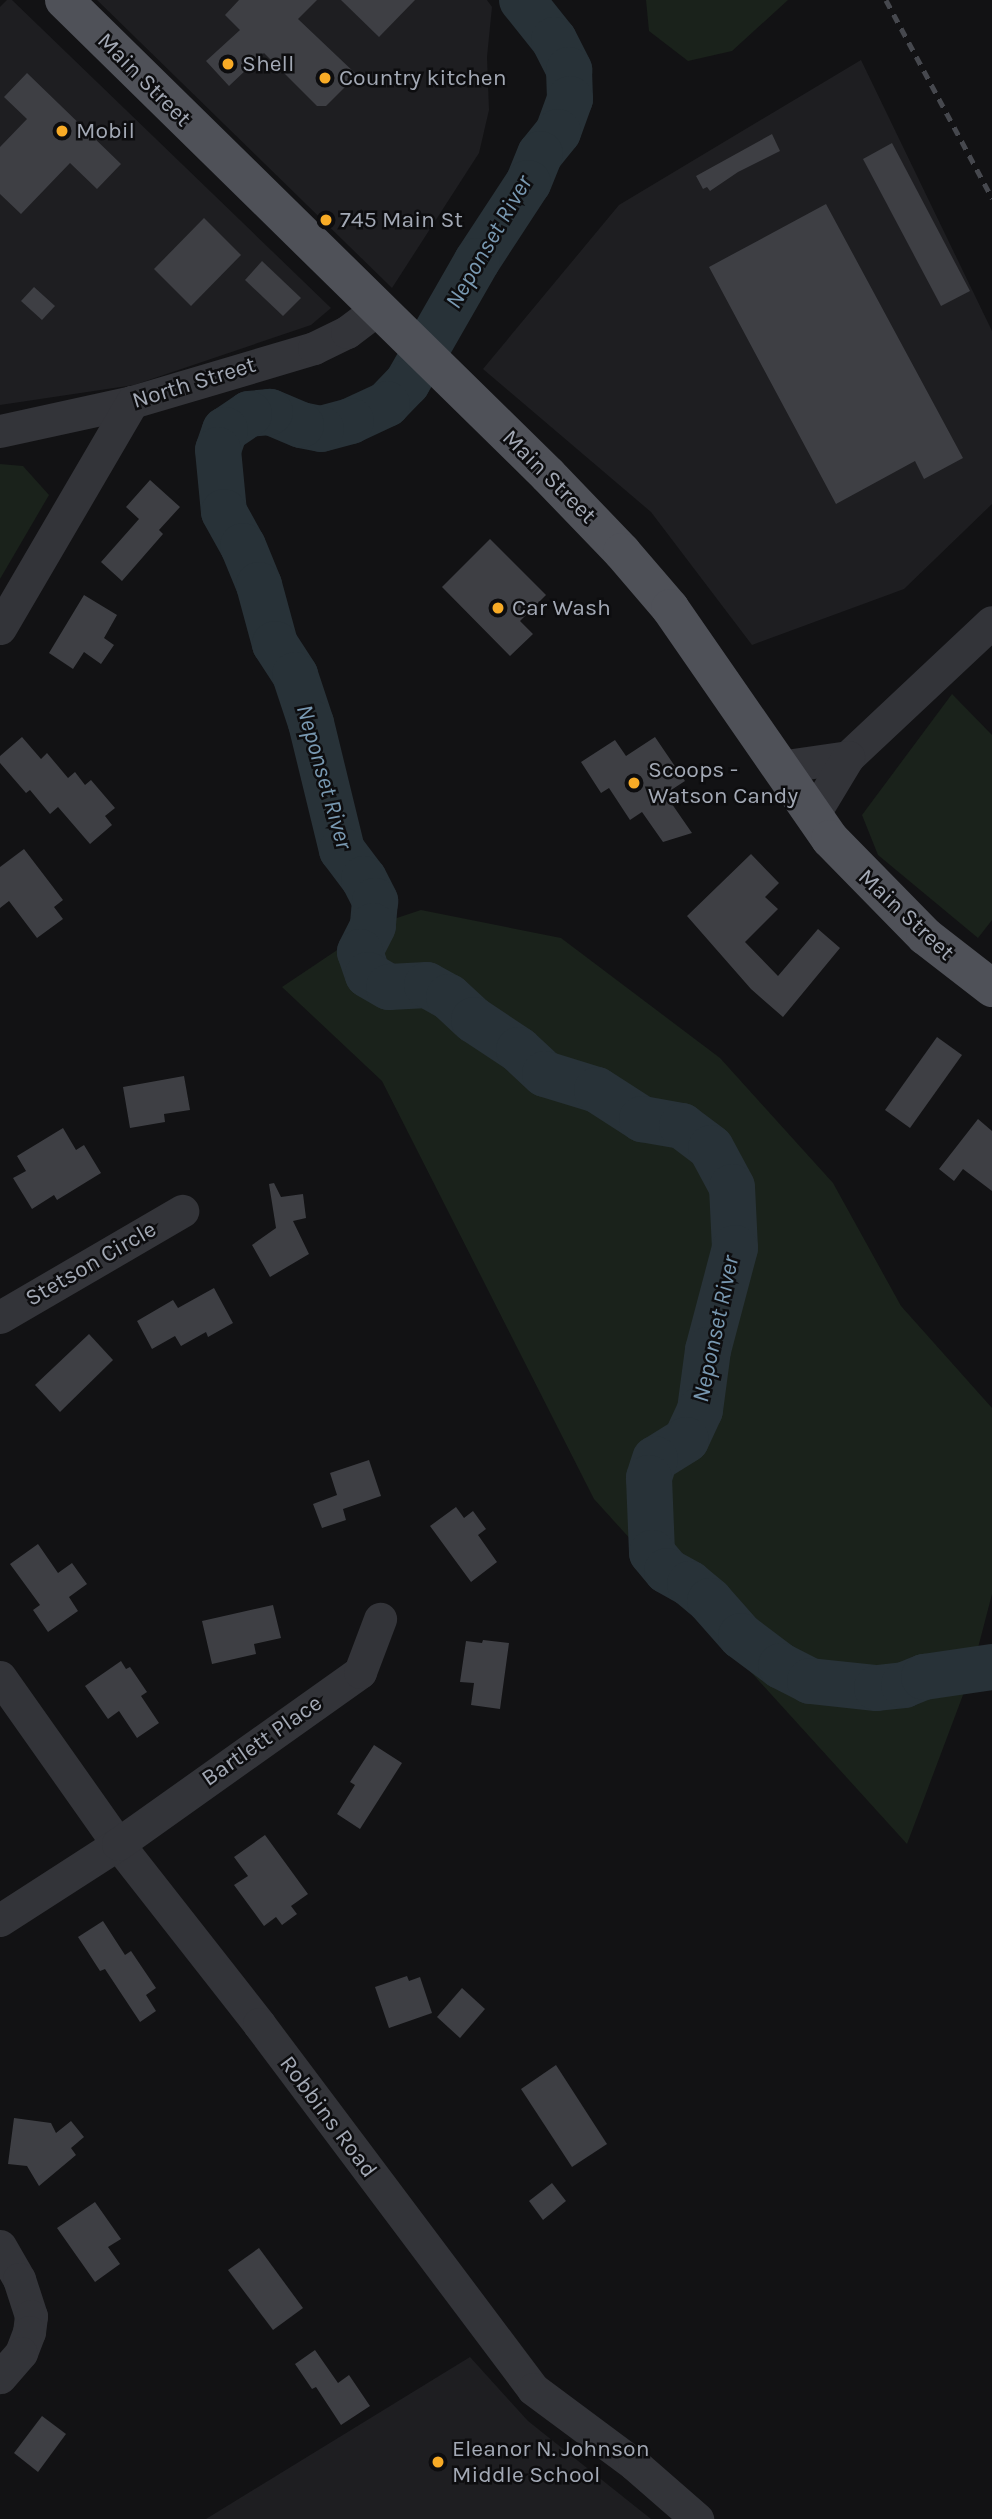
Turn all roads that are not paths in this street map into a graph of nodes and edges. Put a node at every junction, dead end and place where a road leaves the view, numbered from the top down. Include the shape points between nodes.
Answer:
1 (64, 0) edge
2 (377, 309) junction
3 (132, 402) junction
4 (0, 431) edge
5 (992, 622) edge
6 (0, 628) edge
7 (848, 757) junction
8 (779, 767) junction
9 (813, 815) junction
10 (992, 988) edge
11 (182, 1211) dead end
12 (0, 1317) edge
13 (380, 1619) dead end
14 (0, 1676) edge
15 (118, 1844) junction
16 (0, 1920) edge
17 (0, 2246) edge
18 (0, 2377) edge
19 (697, 2519) edge

1 - 2 main road, Main Street
2 - 3 street, North Street via 314,348
2 - 8 main road, Main Street via 630,560 675,615
3 - 4 street, North Street
3 - 6 street
5 - 7 street
7 - 8 street
7 - 9 street
8 - 9 main road, Main Street
9 - 10 main road, Main Street via 882,895 925,936
11 - 12 street, Stetson Circle
13 - 15 street, Bartlett Place via 360,1672
14 - 15 street, Robbins Road
15 - 16 street, Bartlett Place
15 - 19 street, Robbins Road via 533,2389 634,2464
17 - 18 street via 19,2279 31,2315 21,2353

